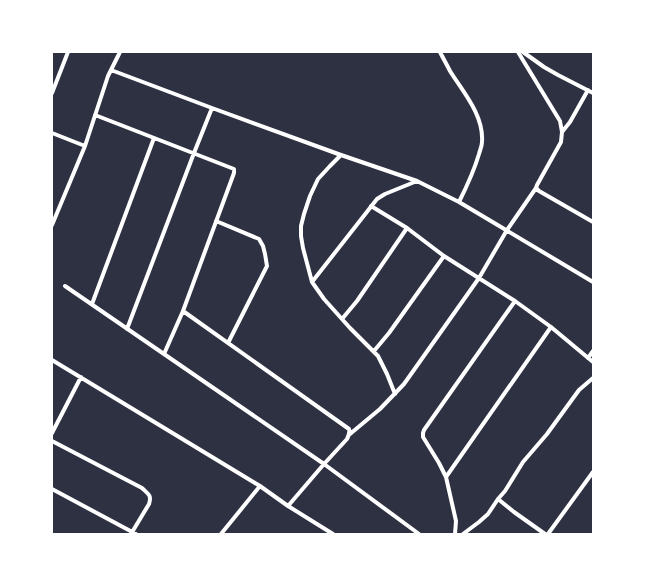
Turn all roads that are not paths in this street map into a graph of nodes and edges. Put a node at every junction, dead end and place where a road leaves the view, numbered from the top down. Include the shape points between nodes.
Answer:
1 (68, 52) edge
2 (120, 52) edge
3 (440, 52) edge
4 (518, 52) edge
5 (523, 52) edge
6 (111, 70) junction
7 (588, 90) junction
8 (52, 93) edge
9 (593, 93) edge
10 (212, 108) junction
11 (95, 115) junction
12 (562, 132) junction
13 (52, 133) edge
14 (154, 138) junction
15 (85, 146) junction
16 (194, 153) junction
17 (341, 155) junction
18 (417, 181) junction
19 (536, 188) junction
20 (459, 202) junction
21 (371, 206) junction
22 (216, 221) junction
23 (593, 222) edge
24 (52, 225) edge
25 (407, 228) junction
26 (507, 230) junction
27 (444, 256) junction
28 (479, 278) junction
29 (312, 282) junction
30 (593, 282) edge
31 (65, 286) dead end
32 (515, 301) junction
33 (92, 304) junction
34 (183, 311) junction
35 (342, 319) junction
36 (551, 327) junction
37 (127, 329) junction
38 (228, 343) junction
39 (374, 351) junction
40 (593, 351) edge
41 (164, 354) junction
42 (588, 358) junction
43 (52, 360) edge
44 (593, 362) edge
45 (80, 377) junction
46 (593, 378) edge
47 (395, 394) junction
48 (52, 433) edge
49 (350, 434) junction
50 (52, 441) edge
51 (324, 464) junction
52 (593, 472) edge
53 (446, 477) junction
54 (260, 486) junction
55 (52, 489) edge
56 (498, 499) junction
57 (288, 506) junction
58 (133, 533) edge
59 (465, 533) edge
60 (220, 534) edge
61 (333, 534) edge
62 (419, 534) edge
63 (456, 534) edge
64 (544, 534) edge
65 (548, 534) edge

1 - 8 street
2 - 6 street
3 - 20 street via 472,105 481,130 482,144 475,168
4 - 12 street via 560,121
5 - 7 street via 553,72
6 - 10 street
6 - 11 street
7 - 9 street
7 - 12 street
10 - 16 street
10 - 17 street
11 - 14 street
11 - 15 street
12 - 19 street via 561,142
13 - 15 street
14 - 16 street
14 - 33 street
15 - 24 street
16 - 22 street via 234,169
16 - 37 street
17 - 18 street
17 - 29 street via 318,179 301,226 303,248
18 - 20 street
18 - 21 street via 386,194
19 - 23 street
19 - 26 street
20 - 26 street
21 - 25 street
21 - 29 street
22 - 34 street
22 - 38 street via 259,239 267,266
25 - 27 street
25 - 35 street
26 - 28 street
26 - 30 street
27 - 28 street
27 - 39 street
28 - 32 street
28 - 47 street
29 - 35 street
31 - 33 street
32 - 36 street
32 - 53 street via 424,430 423,437
33 - 37 street
34 - 38 street
34 - 41 street
35 - 39 street
36 - 42 street
36 - 53 street
37 - 41 street
38 - 49 street via 349,429
39 - 47 street
40 - 42 street
41 - 51 street
42 - 44 street
43 - 45 street
45 - 48 street
45 - 54 street
46 - 56 street via 579,390 523,462
47 - 49 street
49 - 51 street
50 - 58 street via 142,488 150,496 149,504
51 - 57 street
51 - 62 street
52 - 65 street
53 - 63 street via 456,521
54 - 57 street
54 - 60 street
55 - 58 street
56 - 59 street via 488,514
56 - 64 street
57 - 61 street

